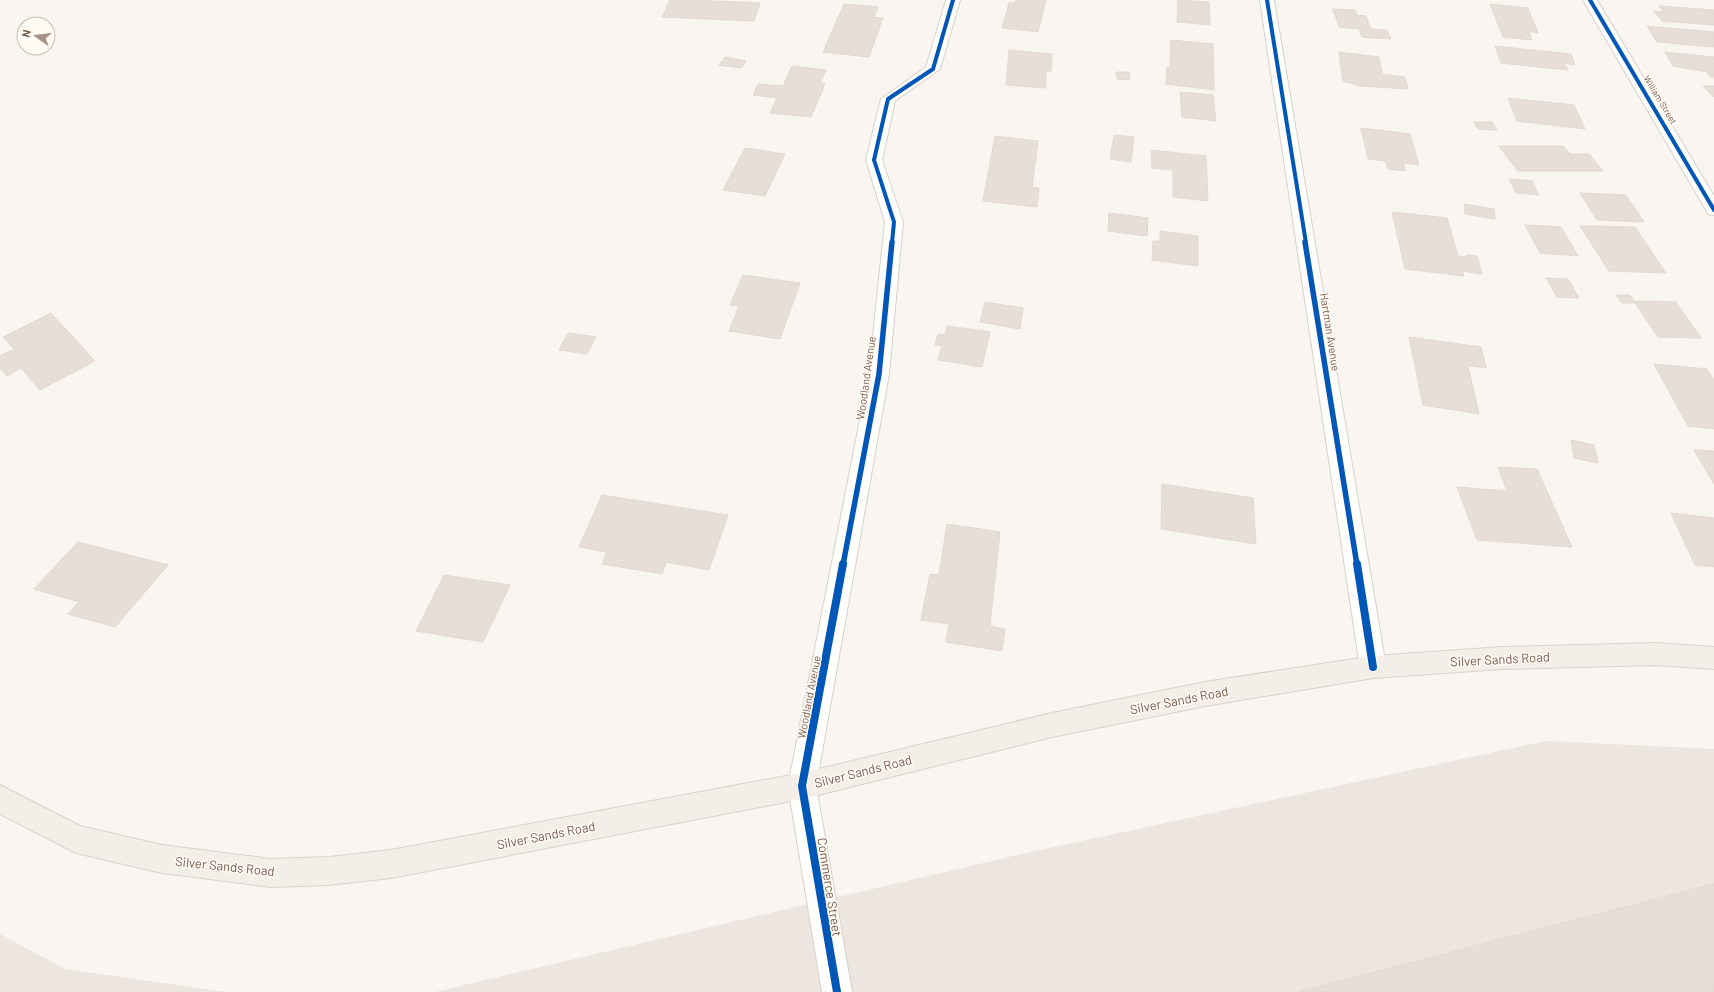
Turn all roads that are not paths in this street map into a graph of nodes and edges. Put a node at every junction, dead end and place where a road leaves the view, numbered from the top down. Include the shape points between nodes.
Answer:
1 (953, 0) edge
2 (1267, 0) edge
3 (1590, 0) edge
4 (1714, 210) edge
5 (1714, 658) edge
6 (1373, 667) junction
7 (802, 786) junction
8 (0, 799) edge
9 (837, 992) edge

1 - 7 street, Woodland Avenue via 933,69 888,99 874,160 894,222 879,374
2 - 6 street, Hartman Avenue
3 - 4 street, William Street
5 - 6 main road, Silver Sands Road via 1656,654 1502,658
6 - 7 main road, Silver Sands Road via 1205,694 1052,725
7 - 8 main road, Silver Sands Road via 391,864 329,872 271,873 162,859 76,839
7 - 9 street, Commerce Street

